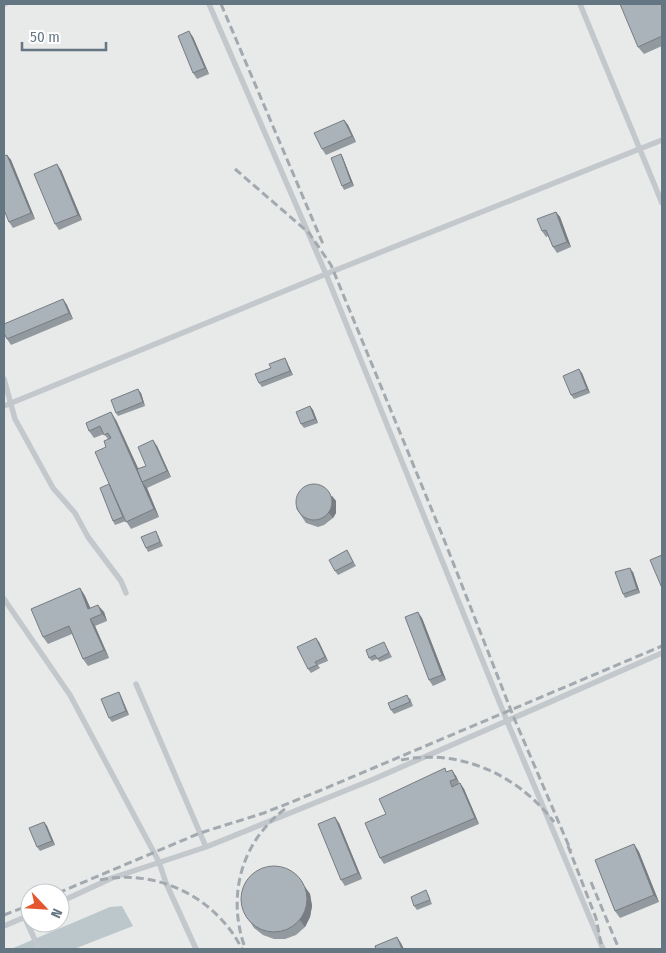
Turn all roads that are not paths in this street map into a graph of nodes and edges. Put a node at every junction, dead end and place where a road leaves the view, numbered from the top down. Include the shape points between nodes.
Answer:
1 (209, 4) edge
2 (580, 4) edge
3 (662, 140) edge
4 (640, 150) junction
5 (662, 203) edge
6 (326, 274) junction
7 (4, 379) edge
8 (11, 402) junction
9 (4, 406) edge
10 (126, 593) dead end
11 (4, 599) edge
12 (662, 653) edge
13 (136, 684) dead end
14 (507, 721) junction
15 (206, 847) junction
16 (159, 862) junction
17 (70, 897) edge
18 (20, 920) edge
19 (4, 926) edge
20 (31, 933) edge
21 (39, 949) edge
22 (196, 949) edge
23 (603, 949) edge

1 - 6 lane
2 - 4 lane
3 - 4 lane
4 - 5 lane
4 - 6 lane
6 - 8 lane
6 - 14 lane
7 - 8 lane
8 - 9 lane
8 - 10 lane via 15,419 54,488 75,513
11 - 16 lane via 70,695
12 - 14 lane
13 - 15 lane
14 - 15 lane
14 - 23 lane
15 - 16 lane
16 - 17 lane
16 - 22 lane
18 - 19 lane
20 - 21 lane

